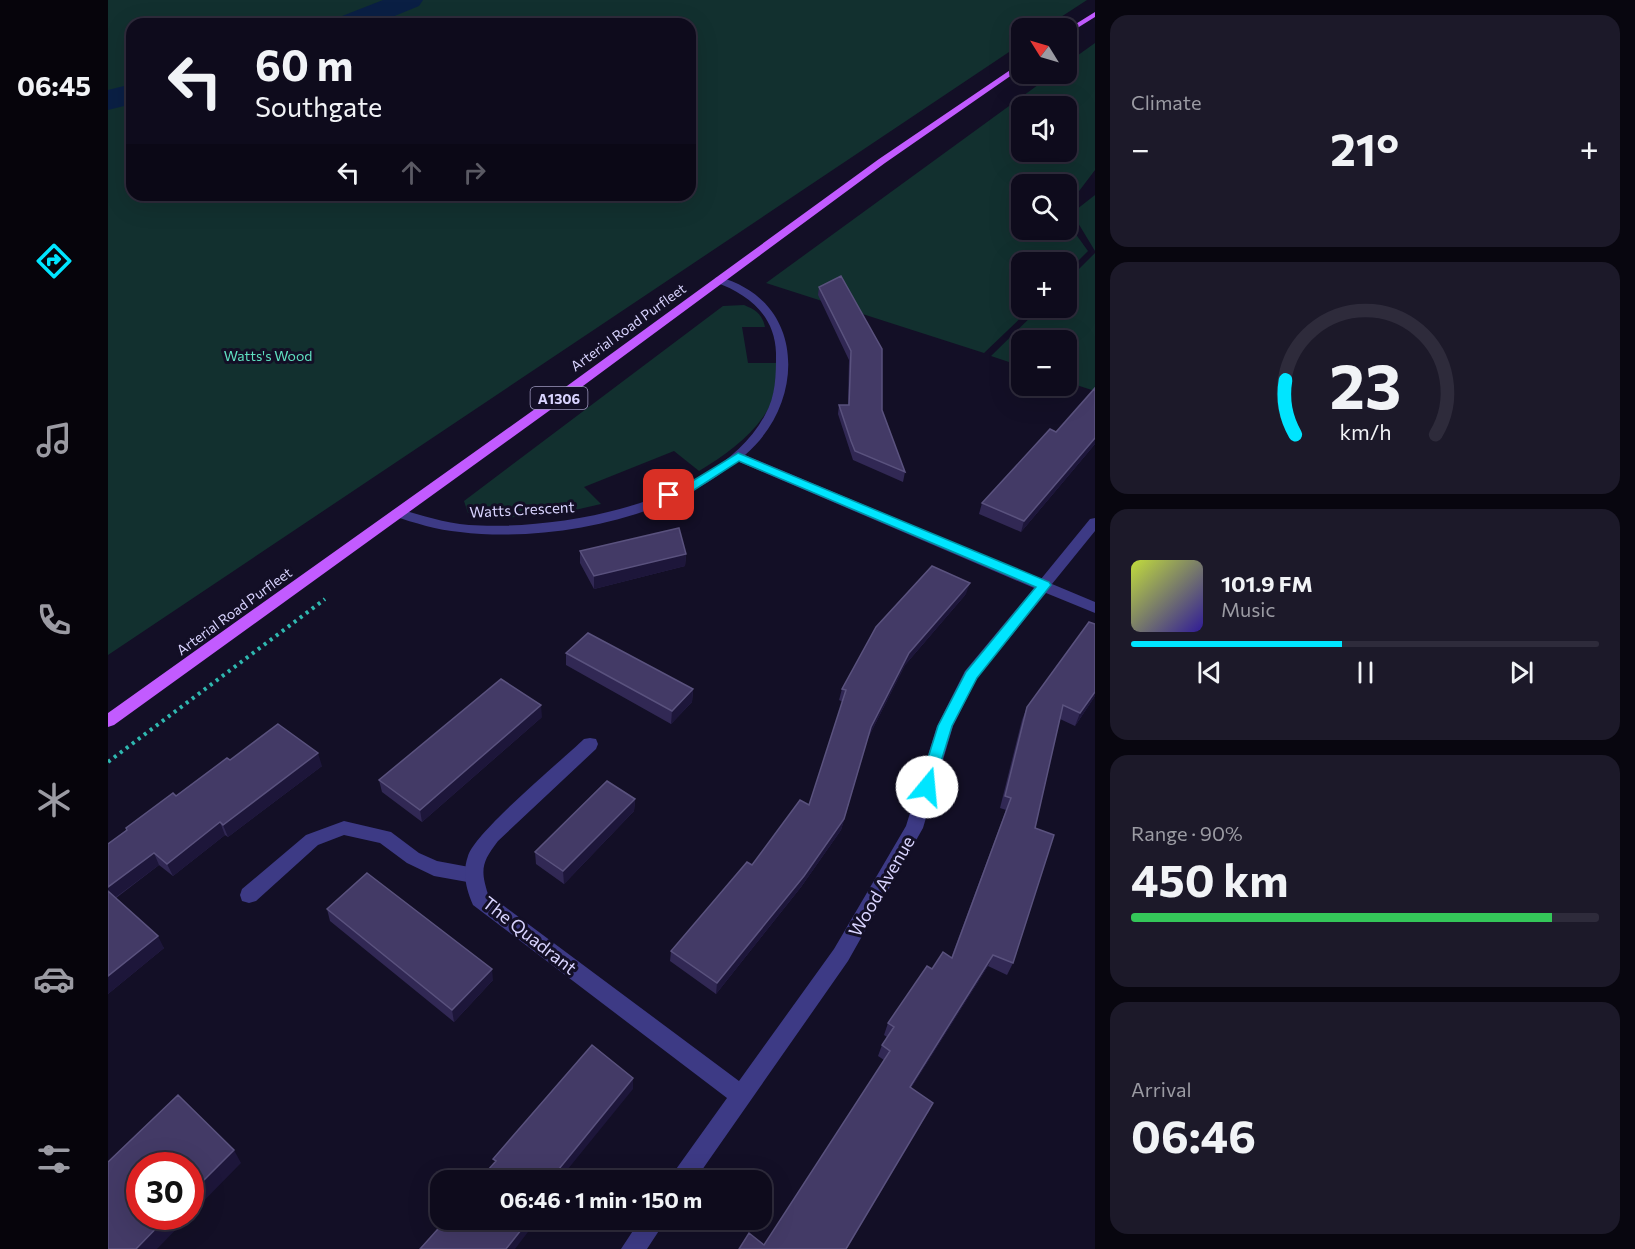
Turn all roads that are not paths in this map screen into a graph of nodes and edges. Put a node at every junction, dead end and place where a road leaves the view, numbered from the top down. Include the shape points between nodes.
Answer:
1 (1095, 14) edge
2 (1077, 26) edge
3 (1011, 72) edge
4 (719, 280) junction
5 (738, 457) junction
6 (398, 513) junction
7 (1095, 522) edge
8 (1045, 585) junction
9 (1095, 608) edge
10 (108, 721) edge
11 (590, 744) dead end
12 (473, 875) junction
13 (249, 895) dead end
14 (741, 1096) junction
15 (689, 1170) edge
16 (647, 1230) edge
17 (633, 1249) edge

1 - 2 main road
3 - 4 main road, Arterial Road Purfleet / A1306
4 - 5 street, Watts Crescent via 741,287 757,299 772,317 784,356 775,408 761,432
4 - 6 main road, Arterial Road Purfleet / A1306
5 - 6 street, Watts Crescent via 690,488 627,512 583,522 468,529 428,523
5 - 8 street
6 - 10 main road, Arterial Road Purfleet / A1306
7 - 8 street, Wood Avenue
8 - 9 street
8 - 14 street, Wood Avenue via 971,675 945,726 914,828 841,955
11 - 12 street via 492,836 477,855
12 - 13 street via 434,868 385,837 344,828 312,840
12 - 14 street, The Quadrant via 480,899
14 - 15 street, Wood Avenue
16 - 17 street

